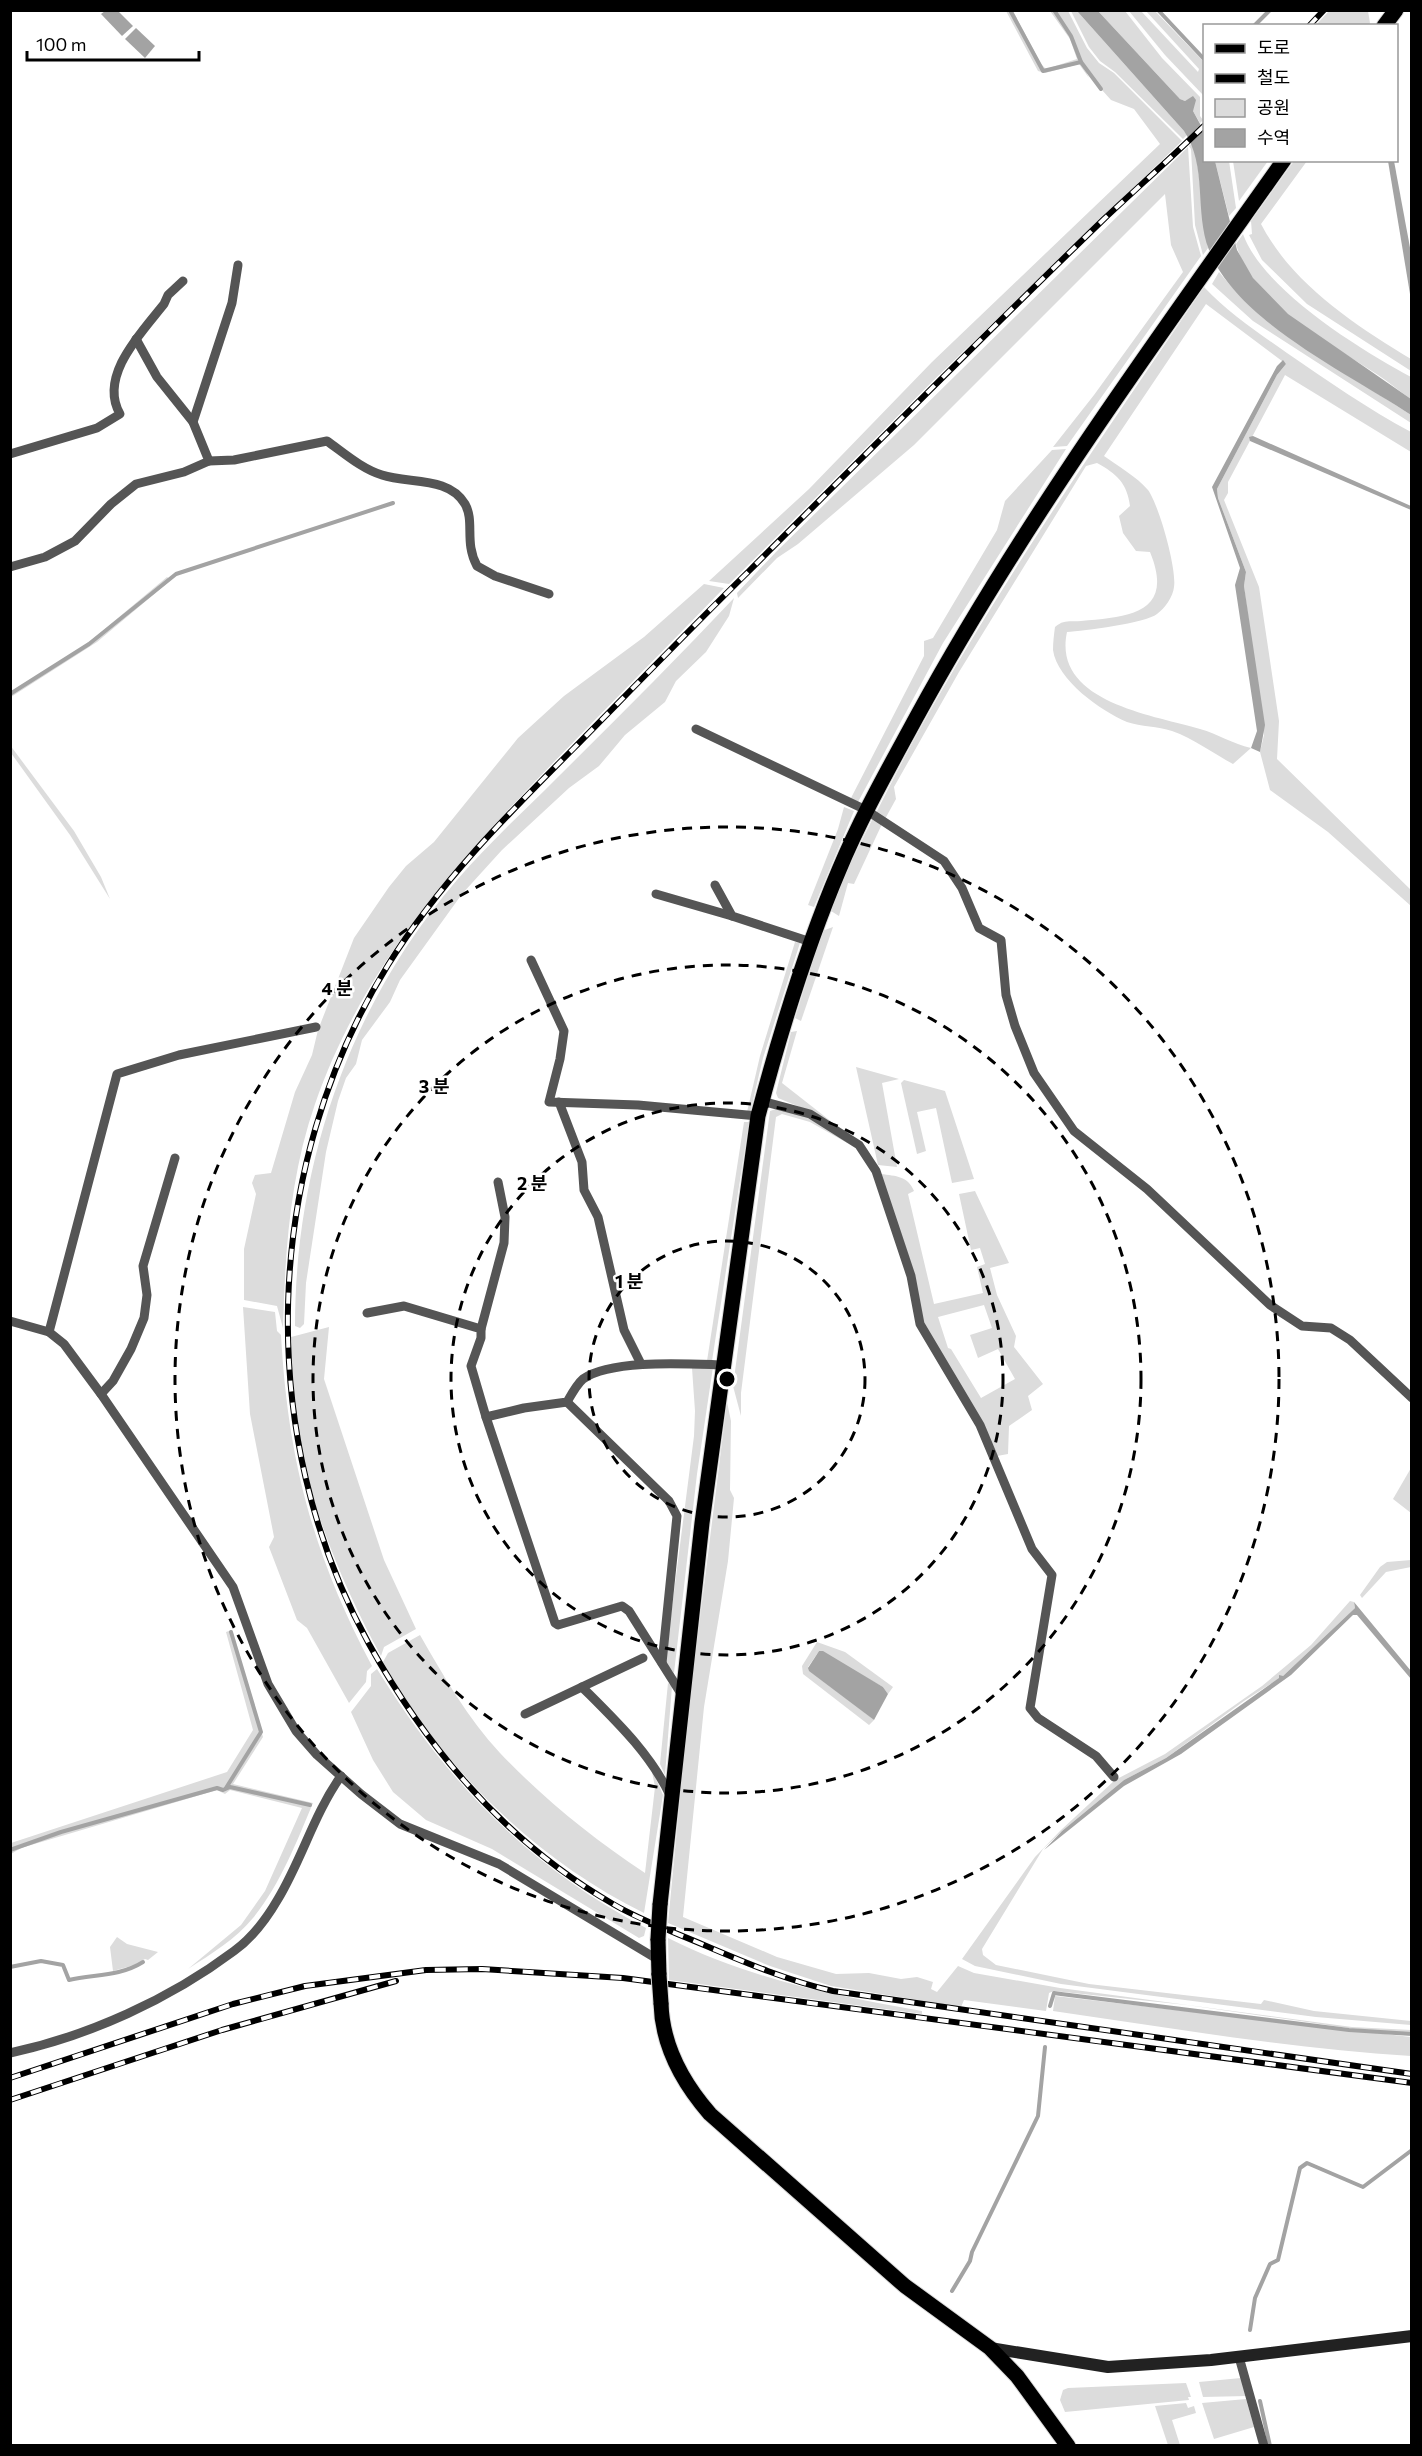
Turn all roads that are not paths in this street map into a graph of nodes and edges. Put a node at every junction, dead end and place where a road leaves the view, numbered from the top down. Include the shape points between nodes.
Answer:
1 (1396, 10) edge
2 (1386, 24) edge
3 (1283, 162) edge
4 (238, 264) dead end
5 (183, 281) dead end
6 (136, 339) junction
7 (193, 422) junction
8 (10, 454) edge
9 (209, 461) junction
10 (10, 567) edge
11 (549, 594) dead end
12 (696, 729) dead end
13 (866, 810) junction
14 (715, 885) dead end
15 (656, 894) dead end
16 (732, 916) junction
17 (810, 942) junction
18 (531, 960) dead end
19 (316, 1027) dead end
20 (559, 1102) junction
21 (760, 1109) junction
22 (175, 1158) dead end
23 (498, 1182) dead end
24 (367, 1313) dead end
25 (10, 1321) edge
26 (481, 1329) junction
27 (49, 1332) junction
28 (641, 1364) junction
29 (723, 1365) junction
30 (101, 1394) junction
31 (1412, 1398) edge
32 (567, 1402) junction
33 (486, 1417) junction
34 (643, 1658) dead end
35 (662, 1664) junction
36 (582, 1687) junction
37 (682, 1695) junction
38 (525, 1714) dead end
39 (341, 1776) junction
40 (1114, 1777) dead end
41 (672, 1799) junction
42 (657, 1959) junction
43 (10, 2053) edge
44 (1412, 2336) edge
45 (990, 2348) junction
46 (1239, 2357) junction
47 (1068, 2445) edge
48 (1264, 2445) edge

1 - 2 main road
3 - 13 main road via 1109,406 1021,540 946,663
4 - 7 street via 232,303
5 - 6 street
6 - 7 street via 157,377
6 - 8 street via 126,353 112,392 120,414 116,418 97,428
7 - 9 street
9 - 10 street via 136,484 75,541
9 - 11 street via 234,460 327,441 381,475 445,486 457,492 466,506 468,544 477,566
12 - 13 street
13 - 17 main road
13 - 31 street via 944,861 962,888 979,928 1001,940 1006,995 1015,1026 1034,1073 1074,1131 1147,1189 1270,1305 1302,1326 1331,1328 1350,1340
14 - 16 street
15 - 16 street
16 - 17 street
17 - 21 main road
18 - 20 street via 564,1031 549,1102
19 - 27 street via 179,1055 117,1074
20 - 21 street
20 - 28 street via 582,1162 584,1190 598,1217 624,1330
21 - 29 main road
21 - 40 street via 810,1114 859,1145 876,1171 911,1276 920,1324 980,1425 1032,1549 1052,1575 1030,1708 1038,1718 1096,1756
22 - 30 street via 143,1266 147,1295 144,1318 113,1381
23 - 26 street via 505,1218 504,1243
24 - 26 street via 404,1306
25 - 27 street
26 - 33 street via 471,1366
27 - 30 street via 64,1344
28 - 29 street
28 - 32 street via 583,1379
29 - 37 main road
30 - 39 street via 233,1587 258,1659 281,1708 303,1739
32 - 33 street
32 - 35 street via 669,1501 677,1516
33 - 35 street via 555,1623 622,1606
34 - 36 street
35 - 37 street
36 - 38 street
36 - 41 street via 634,1740
37 - 41 main road
39 - 42 street via 400,1824 499,1864
39 - 43 street via 320,1809 308,1842 278,1899 235,1951 117,2019 79,2035
41 - 42 main road, bridge
42 - 45 main road, bridge via 665,2033 691,2092 710,2114 905,2286
44 - 46 main road
45 - 46 main road via 1108,2367
45 - 47 main road via 1017,2376
46 - 48 street

